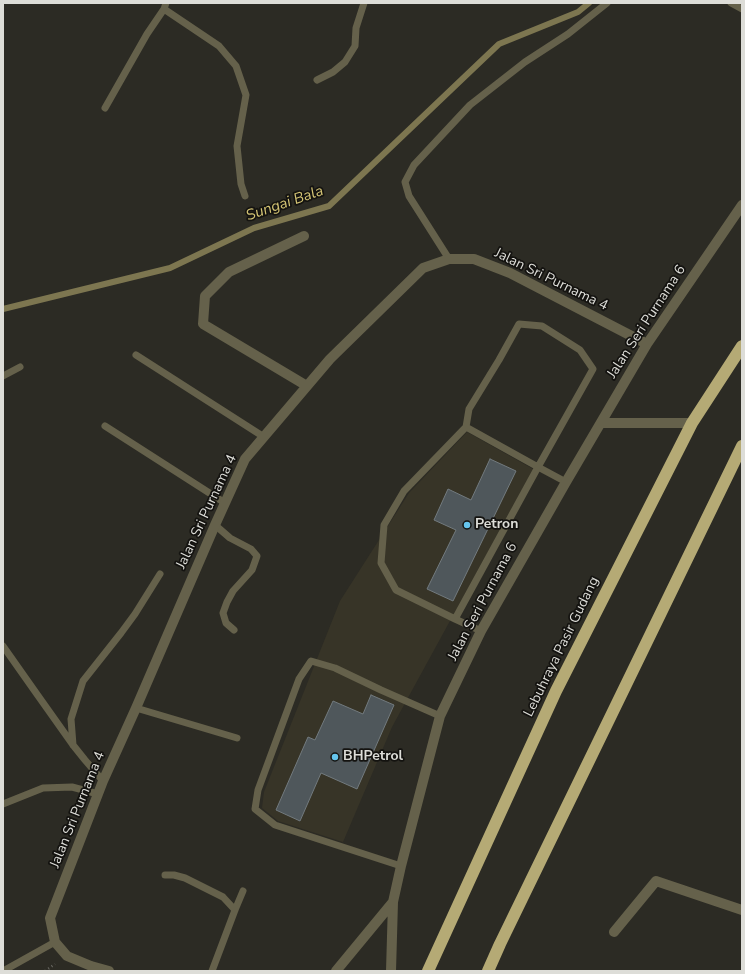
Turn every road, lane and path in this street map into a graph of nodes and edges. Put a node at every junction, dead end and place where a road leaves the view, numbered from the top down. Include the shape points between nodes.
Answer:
1 (364, 3) edge
2 (607, 3) edge
3 (731, 3) edge
4 (165, 6) edge
5 (742, 9) edge
6 (317, 80) dead end
7 (105, 108) dead end
8 (245, 196) dead end
9 (742, 205) edge
10 (304, 236) dead end
11 (449, 259) junction
12 (647, 344) junction
13 (742, 346) edge
14 (136, 355) dead end
15 (20, 367) dead end
16 (3, 376) edge
17 (307, 386) junction
18 (601, 423) junction
19 (692, 423) junction
20 (105, 426) dead end
21 (466, 427) junction
22 (264, 437) junction
23 (742, 446) edge
24 (538, 467) junction
25 (566, 482) junction
26 (225, 503) junction
27 (215, 525) junction
28 (160, 574) dead end
29 (455, 619) junction
30 (234, 630) dead end
31 (481, 630) junction
32 (3, 646) edge
33 (136, 708) junction
34 (440, 716) junction
35 (236, 738) dead end
36 (73, 745) junction
37 (103, 781) junction
38 (98, 794) junction
39 (3, 804) edge
40 (400, 866) junction
41 (165, 875) dead end
42 (243, 891) dead end
43 (393, 902) junction
44 (235, 910) junction
45 (742, 910) edge
46 (614, 932) dead end
47 (55, 942) junction
48 (3, 971) edge
49 (109, 971) edge
50 (212, 971) edge
51 (336, 971) edge
52 (390, 971) edge
53 (428, 971) edge
54 (488, 971) edge

1 - 6 lane via 356,28 355,46 345,62 334,72
2 - 11 lane via 470,105 414,165 405,182 409,196
3 - 5 lane
4 - 7 lane
4 - 8 lane via 219,46 236,66 246,95 237,146 241,184
9 - 12 street, Jalan Seri Purnama 6
10 - 17 street via 229,272 205,296 203,324
11 - 12 street, Jalan Sri Purnama 4 via 474,259 510,272
11 - 17 street, Jalan Sri Purnama 4 via 423,268 330,359
12 - 18 street, Jalan Seri Purnama 6
13 - 19 highway, Lebuhraya Pasir Gudang
14 - 22 lane
15 - 16 lane
17 - 22 street, Jalan Sri Purnama 4
18 - 19 street
18 - 25 street, Jalan Seri Purnama 6
19 - 53 highway, Lebuhraya Pasir Gudang via 556,691
20 - 26 lane
21 - 24 lane
21 - 24 lane via 469,409 519,324 542,326 580,350 593,369
21 - 29 lane via 404,491 384,525 381,563 396,590
22 - 26 street, Jalan Sri Purnama 4 via 246,460
23 - 54 highway
24 - 25 lane
24 - 29 lane
25 - 31 street, Jalan Seri Purnama 6
26 - 27 street, Jalan Sri Purnama 4
27 - 30 lane via 230,538 251,549 257,556 252,570 233,591 223,613 226,623
27 - 33 street, Jalan Sri Purnama 4
28 - 36 lane via 122,633 83,681 71,719
29 - 31 lane
31 - 34 street, Jalan Seri Purnama 6
32 - 36 lane
33 - 35 lane
33 - 37 street, Jalan Sri Purnama 4
34 - 40 street, Jalan Seri Purnama 6
34 - 40 lane via 335,668 311,661 299,679 258,790 255,809 275,825
36 - 37 lane
37 - 38 street, Jalan Sri Purnama 4
38 - 39 lane via 72,786 43,788
38 - 47 street, Jalan Sri Purnama 4 via 50,918
40 - 43 street, Jalan Seri Purnama 6
41 - 44 lane via 185,878 223,897
42 - 44 lane
43 - 51 street, Jalan Seri Purnama 6
43 - 52 street
44 - 50 lane
45 - 46 street via 656,881
47 - 48 lane
47 - 49 street via 67,956

